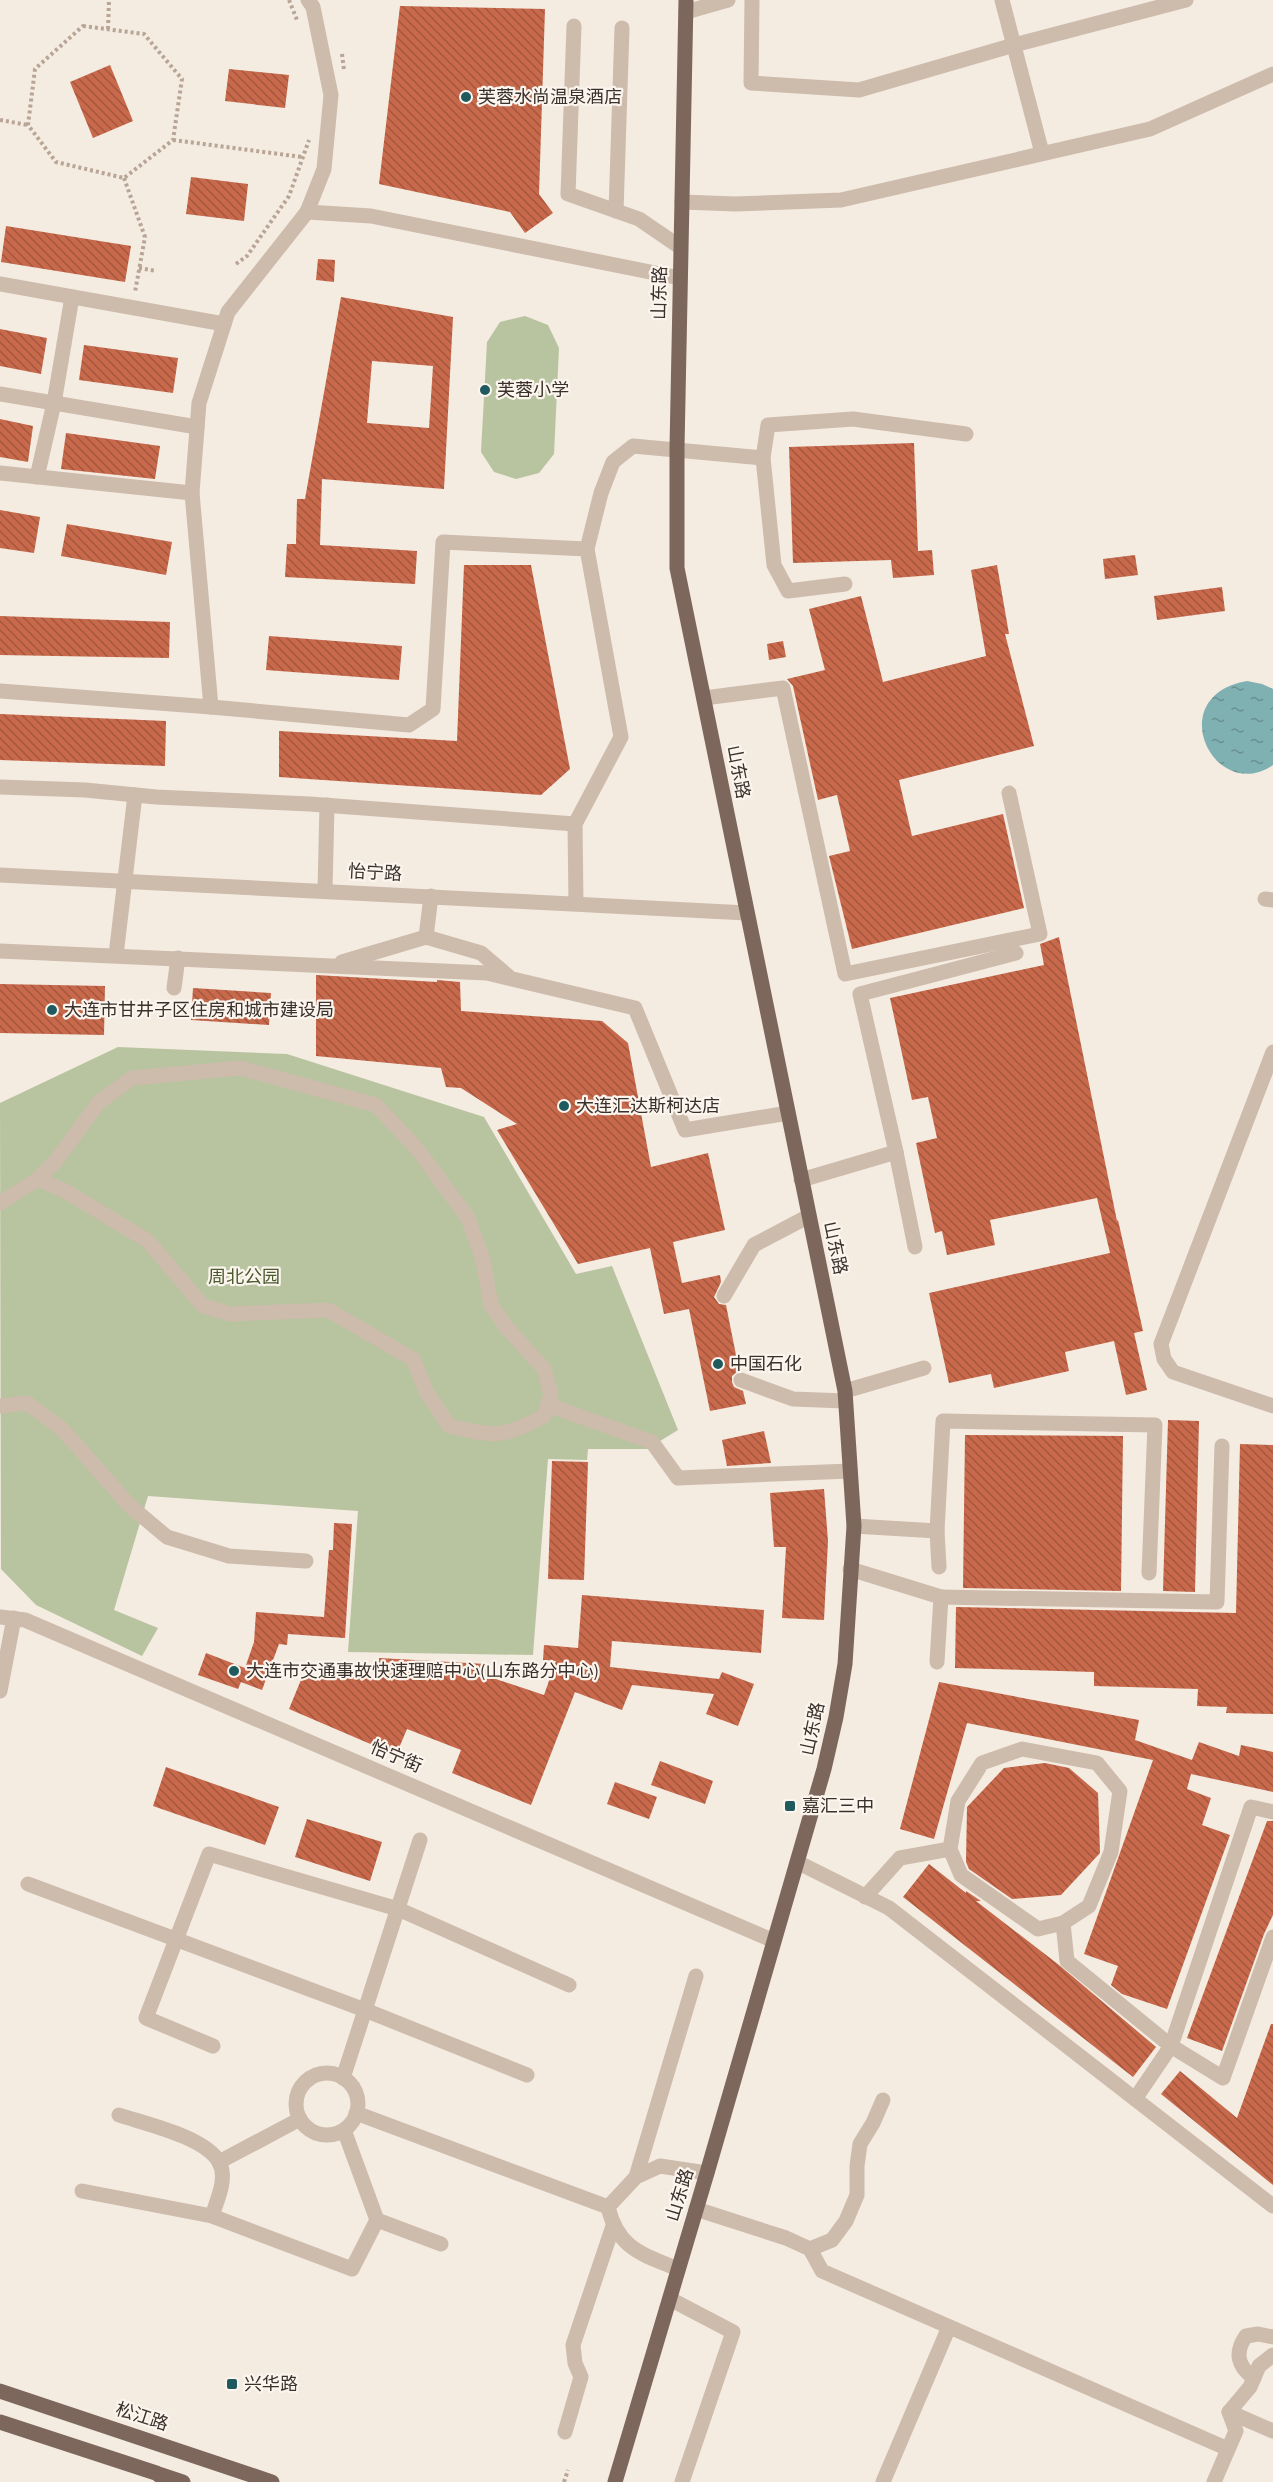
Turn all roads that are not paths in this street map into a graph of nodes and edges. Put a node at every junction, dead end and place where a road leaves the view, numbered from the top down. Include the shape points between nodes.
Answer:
1 (308, 0) edge
2 (728, 0) edge
3 (752, 0) edge
4 (1002, 0) edge
5 (1186, 0) edge
6 (686, 6) edge
7 (574, 26) dead end
8 (622, 28) dead end
9 (1014, 45) junction
10 (1273, 74) edge
11 (1042, 153) junction
12 (682, 202) junction
13 (616, 211) junction
14 (307, 212) junction
15 (680, 246) junction
16 (680, 278) junction
17 (0, 284) edge
18 (72, 297) junction
19 (224, 324) junction
20 (0, 394) edge
21 (54, 403) junction
22 (197, 427) junction
23 (966, 434) dead end
24 (677, 448) junction
25 (763, 458) junction
26 (0, 473) edge
27 (38, 477) junction
28 (192, 493) junction
29 (587, 549) junction
30 (845, 584) dead end
31 (0, 691) edge
32 (704, 698) junction
33 (212, 707) junction
34 (0, 787) edge
35 (1009, 793) dead end
36 (135, 795) junction
37 (327, 805) junction
38 (575, 824) junction
39 (0, 875) edge
40 (124, 880) junction
41 (325, 890) junction
42 (431, 896) junction
43 (576, 903) junction
44 (747, 913) junction
45 (426, 937) junction
46 (0, 951) edge
47 (1017, 953) dead end
48 (116, 955) junction
49 (178, 958) junction
50 (328, 966) junction
51 (510, 978) junction
52 (174, 988) dead end
53 (1273, 1052) edge
54 (788, 1113) junction
55 (896, 1152) junction
56 (38, 1179) junction
57 (801, 1180) junction
58 (0, 1203) edge
59 (809, 1216) junction
60 (915, 1247) dead end
61 (724, 1296) dead end
62 (924, 1368) dead end
63 (741, 1380) dead end
64 (845, 1396) junction
65 (548, 1405) junction
66 (1273, 1406) edge
67 (0, 1407) edge
68 (1222, 1446) dead end
69 (850, 1471) junction
70 (854, 1526) junction
71 (937, 1531) junction
72 (306, 1561) dead end
73 (939, 1568) dead end
74 (850, 1569) junction
75 (1149, 1572) dead end
76 (941, 1597) junction
77 (7, 1617) edge
78 (937, 1662) dead end
79 (0, 1691) edge
80 (1273, 1812) edge
81 (420, 1840) dead end
82 (950, 1849) junction
83 (797, 1862) junction
84 (28, 1884) dead end
85 (865, 1897) junction
86 (398, 1909) junction
87 (1064, 1923) junction
88 (1273, 1937) edge
89 (176, 1939) junction
90 (774, 1941) junction
91 (696, 1976) dead end
92 (569, 1985) dead end
93 (365, 2010) junction
94 (213, 2046) dead end
95 (1171, 2046) junction
96 (527, 2075) dead end
97 (343, 2078) junction
98 (1135, 2099) junction
99 (883, 2100) dead end
100 (356, 2113) junction
101 (119, 2115) dead end
102 (300, 2119) junction
103 (344, 2130) junction
104 (219, 2162) junction
105 (708, 2173) junction
106 (636, 2177) junction
107 (82, 2191) dead end
108 (1273, 2206) edge
109 (608, 2207) junction
110 (696, 2209) junction
111 (212, 2216) junction
112 (377, 2220) junction
113 (613, 2226) junction
114 (441, 2244) dead end
115 (810, 2249) junction
116 (678, 2269) junction
117 (669, 2299) junction
118 (949, 2327) junction
119 (1273, 2337) edge
120 (1273, 2355) edge
121 (1254, 2378) junction
122 (0, 2391) edge
123 (1229, 2412) junction
124 (0, 2422) edge
125 (565, 2432) dead end
126 (1273, 2432) edge
127 (1228, 2449) junction
128 (162, 2477) edge
129 (183, 2482) edge
130 (272, 2482) edge
131 (615, 2482) edge
132 (682, 2482) edge
133 (882, 2482) edge
134 (1214, 2482) edge

1 - 14 street via 313,7 331,95 324,169
2 - 6 street
3 - 9 street via 751,83 859,90
4 - 9 street
5 - 9 street
6 - 12 main road, 山东路
7 - 13 street via 568,194
8 - 13 street
9 - 11 street
10 - 11 street via 1150,129
11 - 12 street via 841,200
12 - 15 main road, 山东路
13 - 15 street via 639,219
14 - 16 street via 371,216
14 - 19 street via 228,312
15 - 16 main road, 山东路
16 - 24 main road, 山东路
17 - 18 street
18 - 19 street
18 - 21 street
19 - 22 street via 199,403
20 - 21 street
21 - 22 street
21 - 27 street
22 - 28 street
23 - 25 street via 853,419 768,425
24 - 25 street
24 - 29 street via 633,446 613,462
24 - 32 main road, 山东路 via 677,567
25 - 30 street via 774,565 788,591
26 - 27 street
27 - 28 street
28 - 33 street
29 - 33 street via 443,542 433,710 409,725
29 - 38 street via 621,737
31 - 33 street
32 - 35 street via 783,688 845,974 1040,934
32 - 44 main road, 山东路
34 - 36 street
36 - 37 street
36 - 40 street
37 - 38 street
37 - 41 street
38 - 43 street
39 - 40 street, 怡宁路
40 - 41 street, 怡宁路
40 - 48 street
41 - 42 street, 怡宁路
42 - 43 street, 怡宁路
42 - 45 street
43 - 44 street, 怡宁路
44 - 54 main road, 山东路
45 - 50 street
45 - 51 street via 481,953
46 - 48 street
47 - 55 street via 860,994
48 - 49 street
49 - 50 street
49 - 52 street
50 - 51 street via 487,973
51 - 54 street via 635,1008 685,1130
53 - 66 street via 1161,1344 1164,1359 1173,1372
54 - 57 main road, 山东路
55 - 57 street
55 - 60 street
56 - 58 street
56 - 65 street via 148,1241 203,1306 231,1314 328,1310 413,1359 426,1391 449,1426 488,1435 516,1432 544,1416
56 - 65 street via 99,1102 132,1078 240,1068 376,1105 418,1150 468,1218 483,1260 491,1305 544,1369 551,1394
57 - 59 main road, 山东路
59 - 61 street via 754,1245
59 - 64 main road, 山东路
62 - 64 street
63 - 64 street via 793,1399
64 - 69 main road, 山东路
65 - 69 street via 652,1442 678,1478
67 - 72 street via 27,1403 62,1429 130,1506 167,1537 229,1556
68 - 76 street via 1217,1602
69 - 70 main road, 山东路
70 - 71 street
70 - 74 main road, 山东路
71 - 73 street
71 - 75 street via 943,1421 1155,1425
74 - 76 street
74 - 83 main road, 山东路 via 836,1717
76 - 78 street
77 - 79 street
77 - 90 street, 怡宁街 via 25,1620
80 - 95 street via 1251,1807
81 - 86 street
82 - 85 street via 900,1857
82 - 87 street via 962,1875 1038,1929
82 - 87 street via 958,1801 982,1763 1022,1749 1096,1763 1120,1791 1111,1852 1089,1906
83 - 85 street
83 - 90 main road, 山东路
84 - 89 street
85 - 98 street via 889,1908
86 - 89 street via 209,1854
86 - 92 street
86 - 93 street
87 - 95 street via 1067,1961
88 - 95 street via 1222,2078
89 - 93 street
89 - 94 street via 146,2018
90 - 105 main road, 山东路
91 - 106 street
93 - 96 street
93 - 97 street
95 - 98 street
97 - 100 street via 356,2094
97 - 102 street via 325,2074 306,2081 297,2099
98 - 108 street
99 - 115 street via 860,2144 857,2195 846,2222 832,2240
100 - 103 street
100 - 109 street
101 - 104 street via 202,2144
102 - 103 street via 315,2133 325,2135
102 - 104 street
103 - 112 street
104 - 111 street via 222,2185
105 - 106 street via 660,2166
105 - 110 main road, 山东路
106 - 109 street
107 - 111 street
109 - 113 street
110 - 115 street
110 - 116 main road, 山东路
111 - 112 street via 352,2269
112 - 114 street
113 - 116 street via 636,2252
113 - 125 street via 573,2345 581,2377
115 - 118 street via 822,2271
116 - 117 main road, 山东路
117 - 131 main road, 山东路
117 - 132 street via 733,2332
118 - 127 street
118 - 133 street
119 - 121 street via 1246,2336 1240,2345 1238,2358 1243,2370
120 - 121 street via 1259,2366
121 - 123 street
122 - 130 main road, 松江路
123 - 126 street
123 - 127 street via 1236,2431
124 - 128 main road
127 - 134 street
128 - 129 main road

